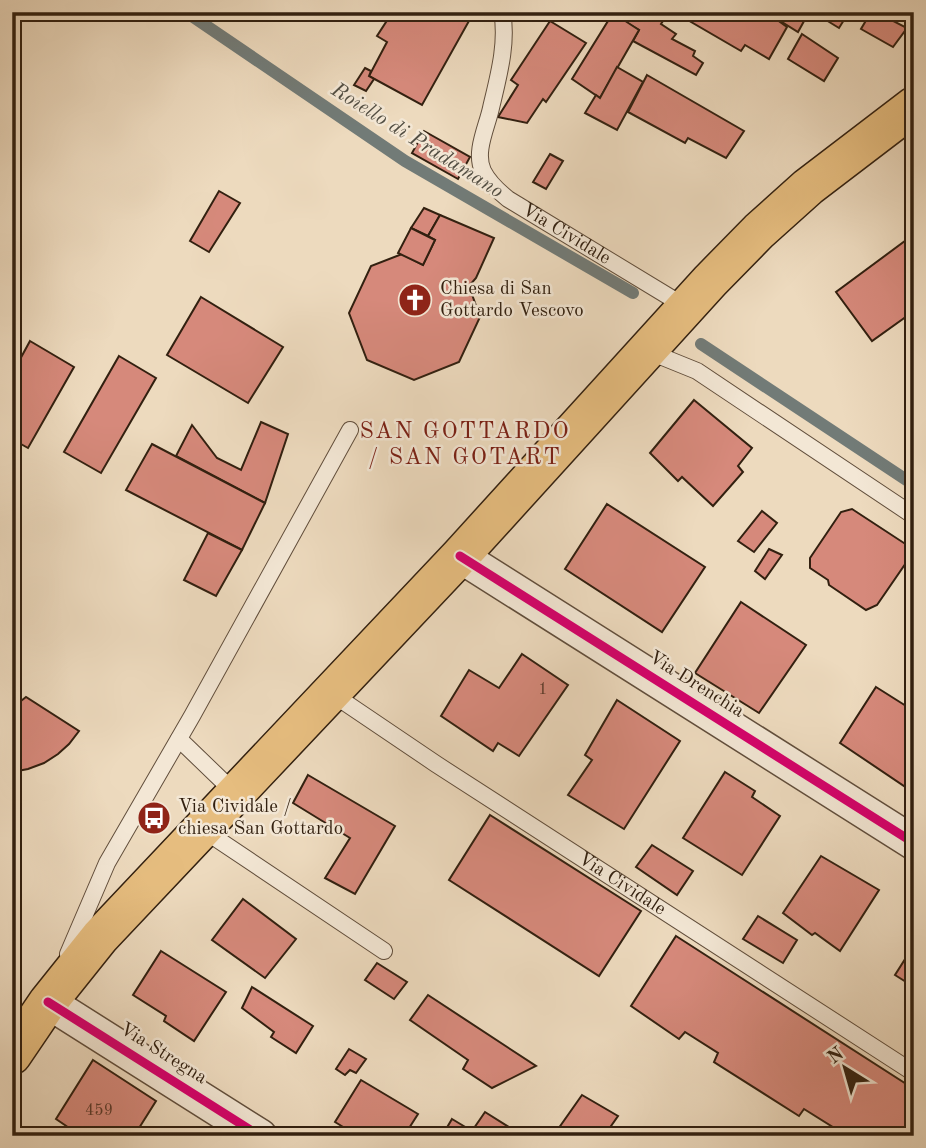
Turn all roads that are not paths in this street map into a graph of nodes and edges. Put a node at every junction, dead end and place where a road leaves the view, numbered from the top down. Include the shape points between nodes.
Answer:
1 (502, 12) edge
2 (914, 106) edge
3 (686, 307) junction
4 (649, 347) junction
5 (350, 430) dead end
6 (914, 516) edge
7 (460, 556) junction
8 (331, 693) junction
9 (179, 739) junction
10 (236, 794) junction
11 (202, 829) junction
12 (914, 843) edge
13 (384, 951) dead end
14 (48, 1002) junction
15 (12, 1055) edge
16 (914, 1073) edge
17 (260, 1136) edge

1 - 3 lane, Via Cividale via 505,26 499,72 481,147 482,169 493,187
2 - 3 main road via 808,187
3 - 4 main road
4 - 6 lane via 696,371
4 - 7 main road
5 - 9 lane
7 - 8 main road
7 - 12 street, Via Drenchia
8 - 10 main road
8 - 16 lane, Via Cividale
9 - 10 lane
9 - 14 lane via 107,863
10 - 11 main road
11 - 13 lane
11 - 14 main road via 100,937
14 - 15 main road
14 - 17 street, Via Stregna

